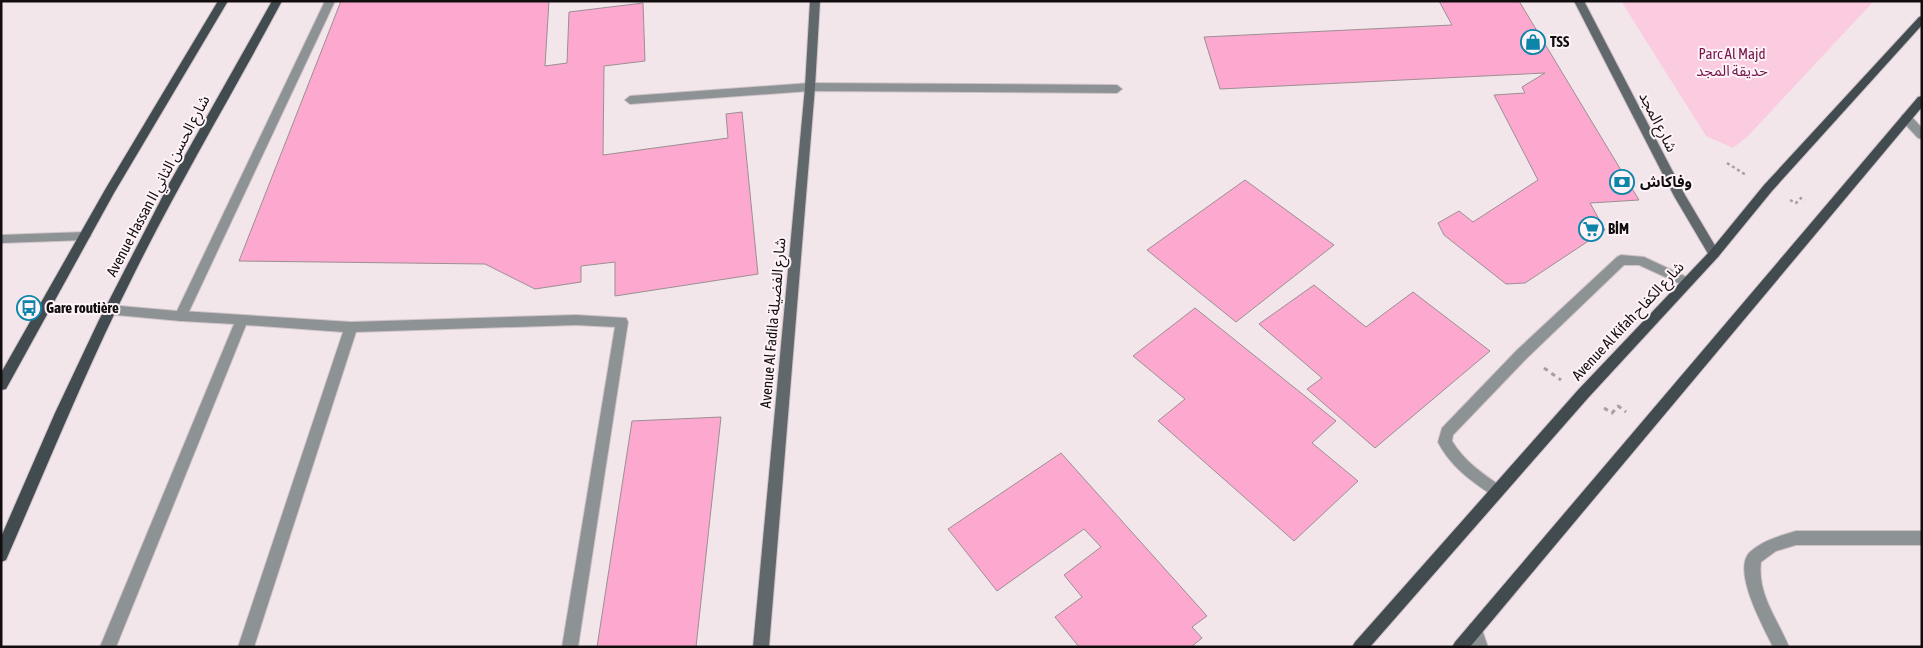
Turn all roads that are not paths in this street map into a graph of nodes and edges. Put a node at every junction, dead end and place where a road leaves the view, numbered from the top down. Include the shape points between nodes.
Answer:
1 (223, 1) edge
2 (277, 1) edge
3 (330, 1) edge
4 (815, 1) edge
5 (1579, 1) edge
6 (1922, 19) edge
7 (810, 87) junction
8 (1117, 89) dead end
9 (630, 100) dead end
10 (1922, 100) edge
11 (1906, 118) junction
12 (1922, 135) edge
13 (85, 236) junction
14 (1, 239) edge
15 (1714, 254) junction
16 (1687, 282) junction
17 (109, 310) junction
18 (181, 316) junction
19 (242, 320) junction
20 (351, 327) junction
21 (1, 385) edge
22 (1497, 492) junction
23 (1922, 538) edge
24 (1, 555) edge
25 (1475, 629) junction
26 (108, 647) edge
27 (246, 647) edge
28 (570, 647) edge
29 (761, 647) edge
30 (1360, 647) edge
31 (1460, 647) edge
32 (1480, 647) edge
33 (1781, 647) edge

1 - 13 main road
2 - 17 main road, Avenue Hassan II شارع الحسن الثاني
3 - 18 street
4 - 7 street, Avenue Al Fadila شارع الفضيلة
5 - 15 street, شارع المجد via 1680,196
6 - 15 main road, Avenue Al Kifah شارع الكفاح via 1768,188
7 - 8 street
7 - 9 street
7 - 29 street, Avenue Al Fadila شارع الفضيلة
10 - 11 main road
11 - 12 street
11 - 25 main road
13 - 14 street
13 - 21 main road
15 - 16 main road, Avenue Al Kifah شارع الكفاح
16 - 22 main road, Avenue Al Kifah شارع الكفاح
16 - 22 street via 1640,260 1621,260 1522,354 1447,432 1445,442 1451,454
17 - 18 street
17 - 24 main road, Avenue Hassan II شارع الحسن الثاني
18 - 19 street
19 - 20 street
19 - 26 street
20 - 27 street
20 - 28 street via 576,320 622,322
22 - 30 main road, Avenue Al Kifah شارع الكفاح
23 - 33 street via 1796,538 1772,545 1754,558 1751,571 1753,588
25 - 31 main road
25 - 32 street

